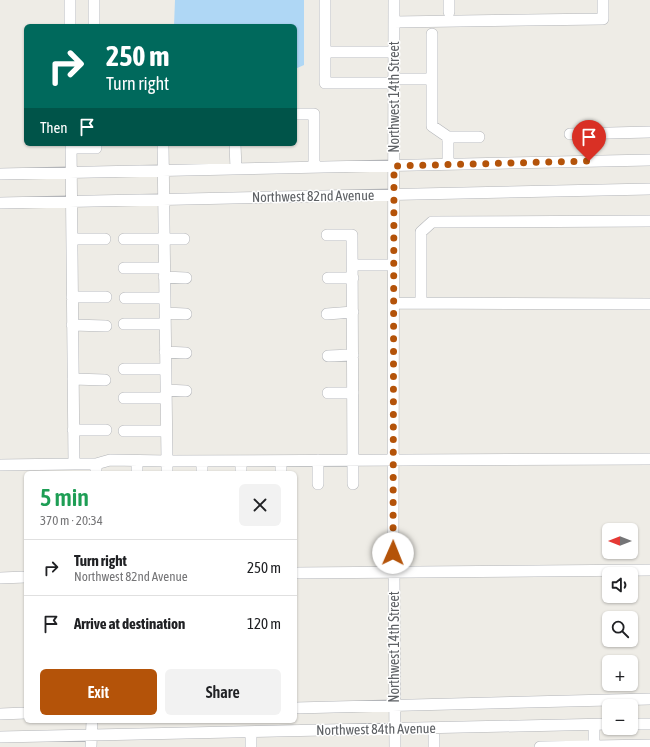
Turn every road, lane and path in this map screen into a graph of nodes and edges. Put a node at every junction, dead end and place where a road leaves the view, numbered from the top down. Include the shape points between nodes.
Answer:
1 (70, 0) edge
2 (94, 0) edge
3 (325, 0) edge
4 (394, 0) edge
5 (449, 0) edge
6 (603, 0) edge
7 (450, 12) dead end
8 (394, 22) junction
9 (70, 24) edge
10 (94, 24) edge
11 (432, 34) dead end
12 (325, 52) junction
13 (393, 52) junction
14 (432, 79) junction
15 (393, 81) junction
16 (297, 114) edge
17 (650, 132) edge
18 (570, 134) dead end
19 (448, 137) junction
20 (479, 137) dead end
21 (71, 146) edge
22 (96, 146) edge
23 (163, 146) edge
24 (235, 146) edge
25 (650, 160) edge
26 (448, 164) junction
27 (394, 166) junction
28 (314, 167) junction
29 (236, 169) junction
30 (163, 170) junction
31 (72, 172) junction
32 (0, 174) edge
33 (650, 189) edge
34 (395, 194) junction
35 (163, 200) junction
36 (71, 202) junction
37 (0, 204) edge
38 (650, 221) edge
39 (327, 234) dead end
40 (164, 238) junction
41 (72, 239) junction
42 (105, 239) dead end
43 (124, 239) dead end
44 (184, 239) dead end
45 (353, 265) junction
46 (394, 265) junction
47 (124, 268) dead end
48 (164, 273) junction
49 (186, 278) dead end
50 (328, 278) dead end
51 (353, 278) junction
52 (72, 297) junction
53 (106, 297) dead end
54 (125, 298) dead end
55 (165, 298) junction
56 (394, 303) junction
57 (421, 303) junction
58 (650, 304) edge
59 (353, 312) junction
60 (186, 314) dead end
61 (327, 314) dead end
62 (165, 319) junction
63 (124, 324) dead end
64 (72, 325) junction
65 (106, 326) dead end
66 (165, 352) junction
67 (186, 353) dead end
68 (328, 356) dead end
69 (353, 356) junction
70 (124, 369) dead end
71 (166, 369) junction
72 (73, 380) junction
73 (105, 380) dead end
74 (186, 391) dead end
75 (328, 393) dead end
76 (353, 393) junction
77 (166, 394) junction
78 (124, 398) dead end
79 (73, 430) junction
80 (106, 430) dead end
81 (124, 431) dead end
82 (166, 431) junction
83 (650, 459) edge
84 (318, 460) junction
85 (353, 460) junction
86 (394, 460) junction
87 (137, 461) junction
88 (167, 461) junction
89 (202, 461) junction
90 (241, 461) junction
91 (281, 461) junction
92 (74, 464) junction
93 (0, 465) edge
94 (36, 469) edge
95 (96, 469) edge
96 (137, 471) edge
97 (167, 471) edge
98 (202, 471) edge
99 (241, 471) edge
100 (281, 471) edge
101 (318, 484) dead end
102 (353, 484) dead end
103 (393, 553) dead end
104 (650, 570) edge
105 (394, 571) junction
106 (297, 573) edge
107 (24, 577) edge
108 (0, 578) edge
109 (650, 699) edge
110 (394, 705) junction
111 (297, 708) edge
112 (24, 713) edge
113 (0, 714) edge
114 (92, 723) edge
115 (594, 724) junction
116 (602, 724) edge
117 (638, 724) edge
118 (650, 724) edge
119 (434, 728) junction
120 (395, 729) junction
121 (251, 732) junction
122 (92, 735) junction
123 (0, 737) edge
124 (650, 745) edge
125 (594, 746) edge
126 (91, 747) edge
127 (251, 747) edge
128 (395, 747) edge
129 (434, 747) edge
130 (540, 747) edge

1 - 9 street
2 - 10 street
3 - 12 street
4 - 8 street, Northwest 14th Street
5 - 7 street
6 - 8 street via 603,19
8 - 13 street, Northwest 14th Street
11 - 14 street
12 - 13 street
12 - 15 street via 325,83
13 - 15 street, Northwest 14th Street
14 - 15 street
14 - 19 street via 432,126
15 - 27 street, Northwest 14th Street
16 - 28 street via 314,114
17 - 18 street
19 - 20 street
19 - 26 street
21 - 22 street
21 - 31 street
23 - 30 street
24 - 29 street
25 - 26 street, Northwest 82nd Avenue
26 - 27 street, Northwest 82nd Avenue
27 - 28 street, Northwest 82nd Avenue
27 - 34 street, Northwest 14th Street
28 - 29 street, Northwest 82nd Avenue
29 - 30 street, Northwest 82nd Avenue
30 - 31 street, Northwest 82nd Avenue
30 - 35 street
31 - 32 street, Northwest 82nd Avenue
31 - 36 street
33 - 34 street, Northwest 82nd Avenue
34 - 35 street, Northwest 82nd Avenue
34 - 46 street, Northwest 14th Street
35 - 36 street, Northwest 82nd Avenue
35 - 40 street
36 - 37 street, Northwest 82nd Avenue
36 - 41 street
38 - 57 street via 432,222 421,232
39 - 45 street via 352,235
40 - 43 street
40 - 44 street
40 - 48 street
41 - 42 street
41 - 52 street
45 - 46 street
45 - 51 street
46 - 56 street, Northwest 14th Street
47 - 48 street
48 - 49 street
48 - 55 street
50 - 51 street
51 - 59 street
52 - 53 street
52 - 64 street
54 - 55 street
55 - 62 street
56 - 57 street
56 - 86 street, Northwest 14th Street
57 - 58 street
59 - 61 street
59 - 69 street
60 - 62 street
62 - 63 street
62 - 66 street
64 - 65 street
64 - 72 street
66 - 67 street
66 - 71 street
68 - 69 street
69 - 76 street
70 - 71 street
71 - 77 street
72 - 73 street
72 - 79 street
74 - 77 street
75 - 76 street
76 - 85 street
77 - 78 street
77 - 82 street
79 - 80 street
79 - 92 street
81 - 82 street
82 - 88 street
83 - 86 street
84 - 85 street
84 - 91 street
84 - 101 street
85 - 86 street
85 - 102 street
86 - 103 street, Northwest 14th Street
87 - 88 street
87 - 95 street via 110,460
87 - 96 street
88 - 89 street
88 - 97 street
89 - 90 street
89 - 98 street
90 - 91 street
90 - 99 street
91 - 100 street
92 - 94 street
92 - 95 street
93 - 94 street
104 - 105 street
105 - 106 street
105 - 110 street, Northwest 14th Street
107 - 108 street
109 - 110 street
110 - 111 street
110 - 120 street, Northwest 14th Street
112 - 113 street
114 - 122 street
115 - 116 street, Northwest 84th Avenue
115 - 119 street, Northwest 84th Avenue
115 - 125 street
117 - 118 street
119 - 120 street, Northwest 84th Avenue
119 - 129 street
120 - 121 street, Northwest 84th Avenue
120 - 128 street, Northwest 14th Street
121 - 122 street, Northwest 84th Avenue
121 - 127 street
122 - 123 street, Northwest 84th Avenue
122 - 126 street
124 - 125 street
125 - 130 street

